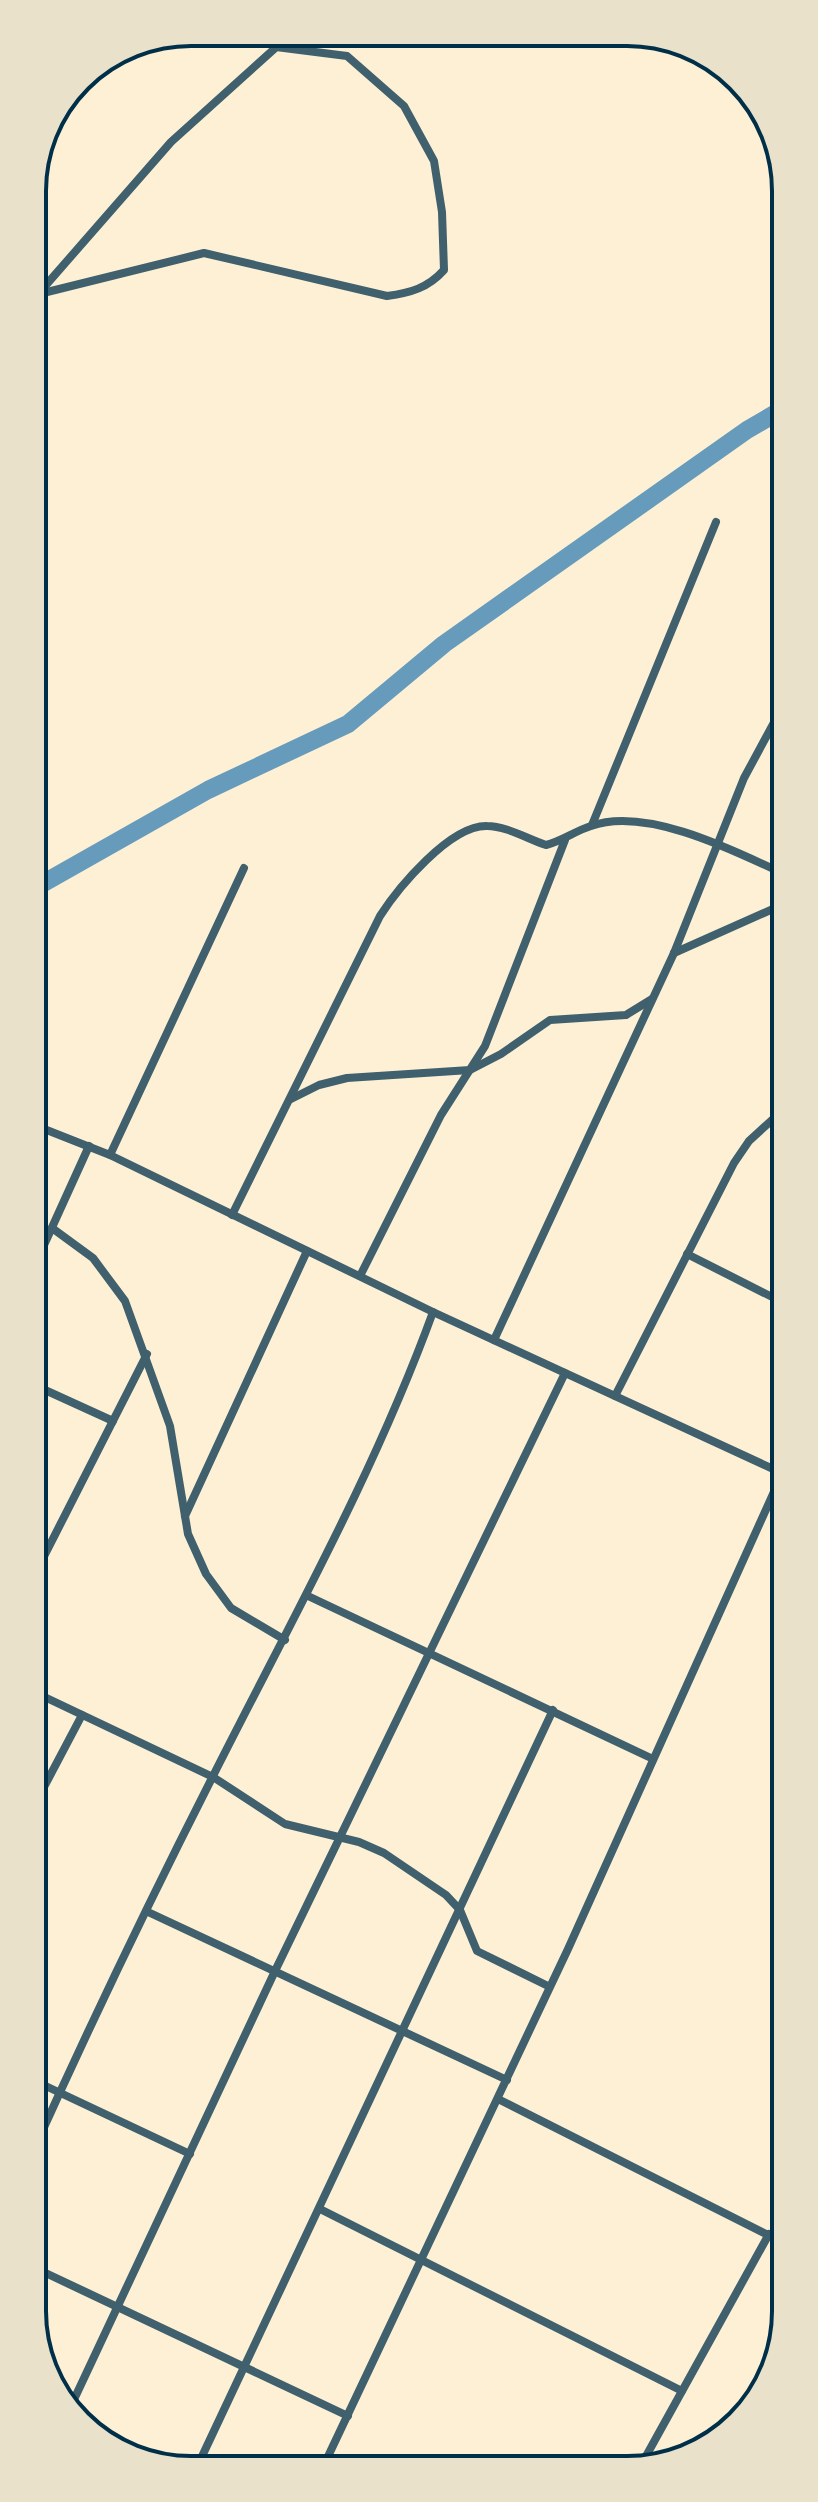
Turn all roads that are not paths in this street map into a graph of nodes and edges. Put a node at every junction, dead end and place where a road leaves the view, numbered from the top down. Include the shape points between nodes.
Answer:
1 (276, 47) joint
2 (46, 286) edge
3 (46, 292) edge
4 (716, 522) dead end
5 (772, 726) edge
6 (592, 825) junction
7 (565, 840) junction
8 (717, 842) junction
9 (244, 868) dead end
10 (772, 868) edge
11 (772, 909) edge
12 (674, 953) junction
13 (652, 999) junction
14 (470, 1070) junction
15 (290, 1099) junction
16 (772, 1121) edge
17 (46, 1130) edge
18 (89, 1146) junction
19 (110, 1155) junction
20 (232, 1215) junction
21 (52, 1228) junction
22 (46, 1241) edge
23 (307, 1251) junction
24 (687, 1254) junction
25 (360, 1276) junction
26 (772, 1297) edge
27 (433, 1312) junction
28 (494, 1340) junction
29 (147, 1354) junction
30 (565, 1373) junction
31 (46, 1390) edge
32 (615, 1396) junction
33 (113, 1421) junction
34 (772, 1469) edge
35 (772, 1498) edge
36 (185, 1516) junction
37 (46, 1552) edge
38 (308, 1596) junction
39 (285, 1640) junction
40 (430, 1651) junction
41 (46, 1698) edge
42 (553, 1710) junction
43 (82, 1715) junction
44 (653, 1759) junction
45 (213, 1777) junction
46 (46, 1783) edge
47 (341, 1838) junction
48 (460, 1910) junction
49 (148, 1912) junction
50 (275, 1971) junction
51 (548, 1986) junction
52 (404, 2032) junction
53 (507, 2080) junction
54 (46, 2086) edge
55 (60, 2092) junction
56 (498, 2099) junction
57 (46, 2123) edge
58 (190, 2154) junction
59 (320, 2209) junction
60 (769, 2234) junction
61 (772, 2236) edge
62 (422, 2262) junction
63 (46, 2273) edge
64 (119, 2308) junction
65 (246, 2368) junction
66 (682, 2391) junction
67 (75, 2398) edge
68 (348, 2416) junction
69 (647, 2454) edge
70 (202, 2456) edge
71 (328, 2456) edge

1 - 2 street via 171,142
1 - 3 street via 347,56 404,106 434,161 444,270 433,283 387,296 204,253
4 - 6 street
5 - 8 street
6 - 7 street
6 - 8 street via 647,824
7 - 14 street via 500,1014
7 - 15 street via 546,845 486,826 466,832 404,881 362,949
8 - 10 street
8 - 12 street
9 - 19 street
11 - 12 street
12 - 13 street
13 - 14 street via 616,1018 550,1020
13 - 28 street
14 - 15 street via 347,1078
14 - 25 street via 441,1115
15 - 20 street
16 - 24 street via 742,1152
17 - 18 street
18 - 19 street
18 - 21 street
19 - 20 street
20 - 23 street
21 - 22 street
21 - 29 street via 93,1258 125,1301
23 - 25 street
23 - 36 street
24 - 26 street
24 - 32 street
25 - 27 street
27 - 28 street
27 - 38 street via 410,1377
28 - 30 street
29 - 33 street
29 - 36 street via 170,1426
30 - 32 street
30 - 40 street
31 - 33 street
32 - 34 street
33 - 37 street
35 - 44 street
36 - 39 street via 206,1574 231,1608
38 - 39 street
38 - 40 street
39 - 45 street
40 - 42 street
40 - 47 street
41 - 43 street
42 - 44 street
42 - 48 street
43 - 45 street
43 - 46 street
44 - 51 street
45 - 47 street via 285,1824
45 - 49 street
47 - 48 street via 407,1866
47 - 50 street
48 - 51 street via 477,1951
48 - 52 street
49 - 50 street
49 - 55 street
50 - 52 street
50 - 58 street
51 - 53 street
52 - 53 street
52 - 59 street
53 - 56 street
54 - 55 street
55 - 57 street
55 - 58 street
56 - 60 street
56 - 62 street
58 - 64 street
59 - 62 street
59 - 65 street
60 - 61 street
60 - 66 street
62 - 66 street
62 - 68 street
63 - 64 street
64 - 65 street
64 - 67 street
65 - 68 street
65 - 70 street
66 - 69 street
68 - 71 street

